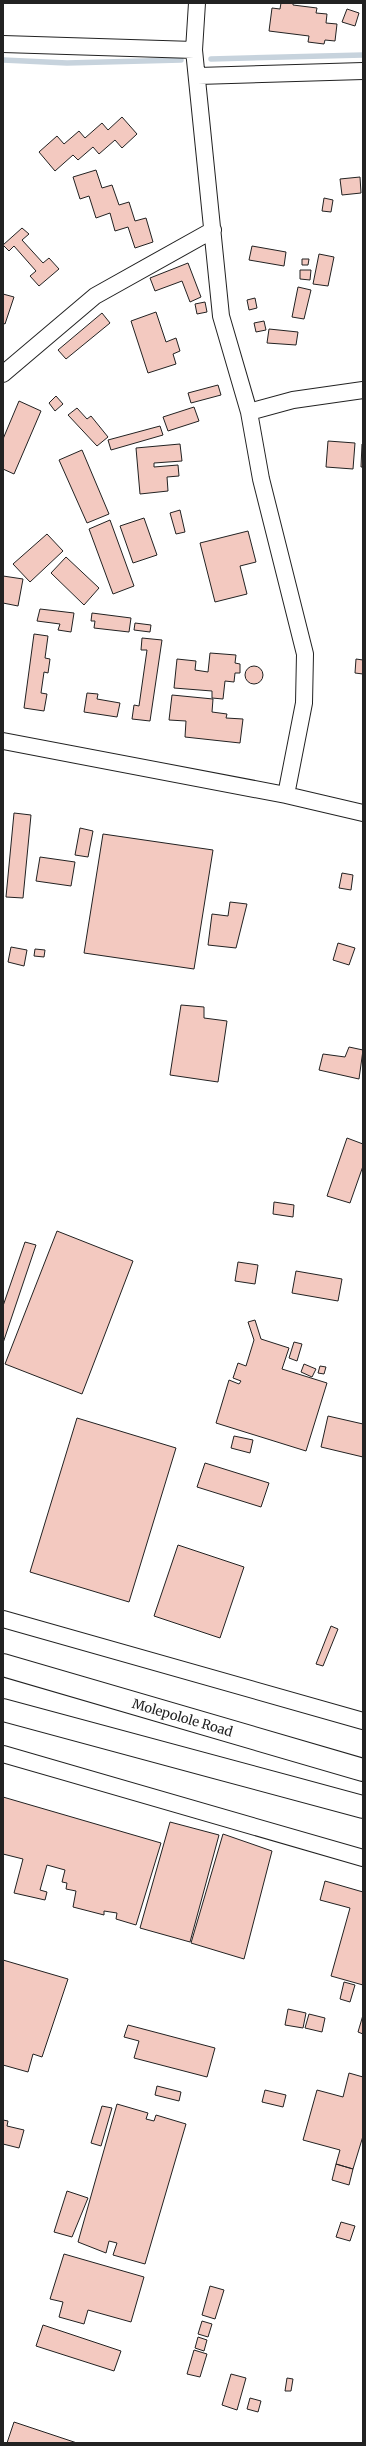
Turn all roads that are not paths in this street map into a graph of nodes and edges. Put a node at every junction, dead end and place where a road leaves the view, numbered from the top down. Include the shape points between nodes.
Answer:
1 (197, 3) edge
2 (3, 44) edge
3 (194, 50) junction
4 (363, 72) edge
5 (198, 76) junction
6 (213, 230) junction
7 (3, 374) edge
8 (363, 390) edge
9 (249, 412) junction
10 (3, 741) edge
11 (286, 795) junction
12 (363, 813) edge
13 (3, 1619) edge
14 (3, 1665) edge
15 (3, 1710) edge
16 (363, 1721) edge
17 (3, 1754) edge
18 (363, 1770) edge
19 (363, 1807) edge
20 (363, 1858) edge

1 - 3 street
2 - 3 street
3 - 5 street
4 - 5 street
5 - 6 street
6 - 7 street via 95,296
6 - 9 street via 223,328
8 - 9 street via 293,400
9 - 11 street via 262,479 305,654 304,703
10 - 11 street
11 - 12 street
13 - 16 street
14 - 18 main road, Molepolole Road
15 - 19 main road
17 - 20 street

